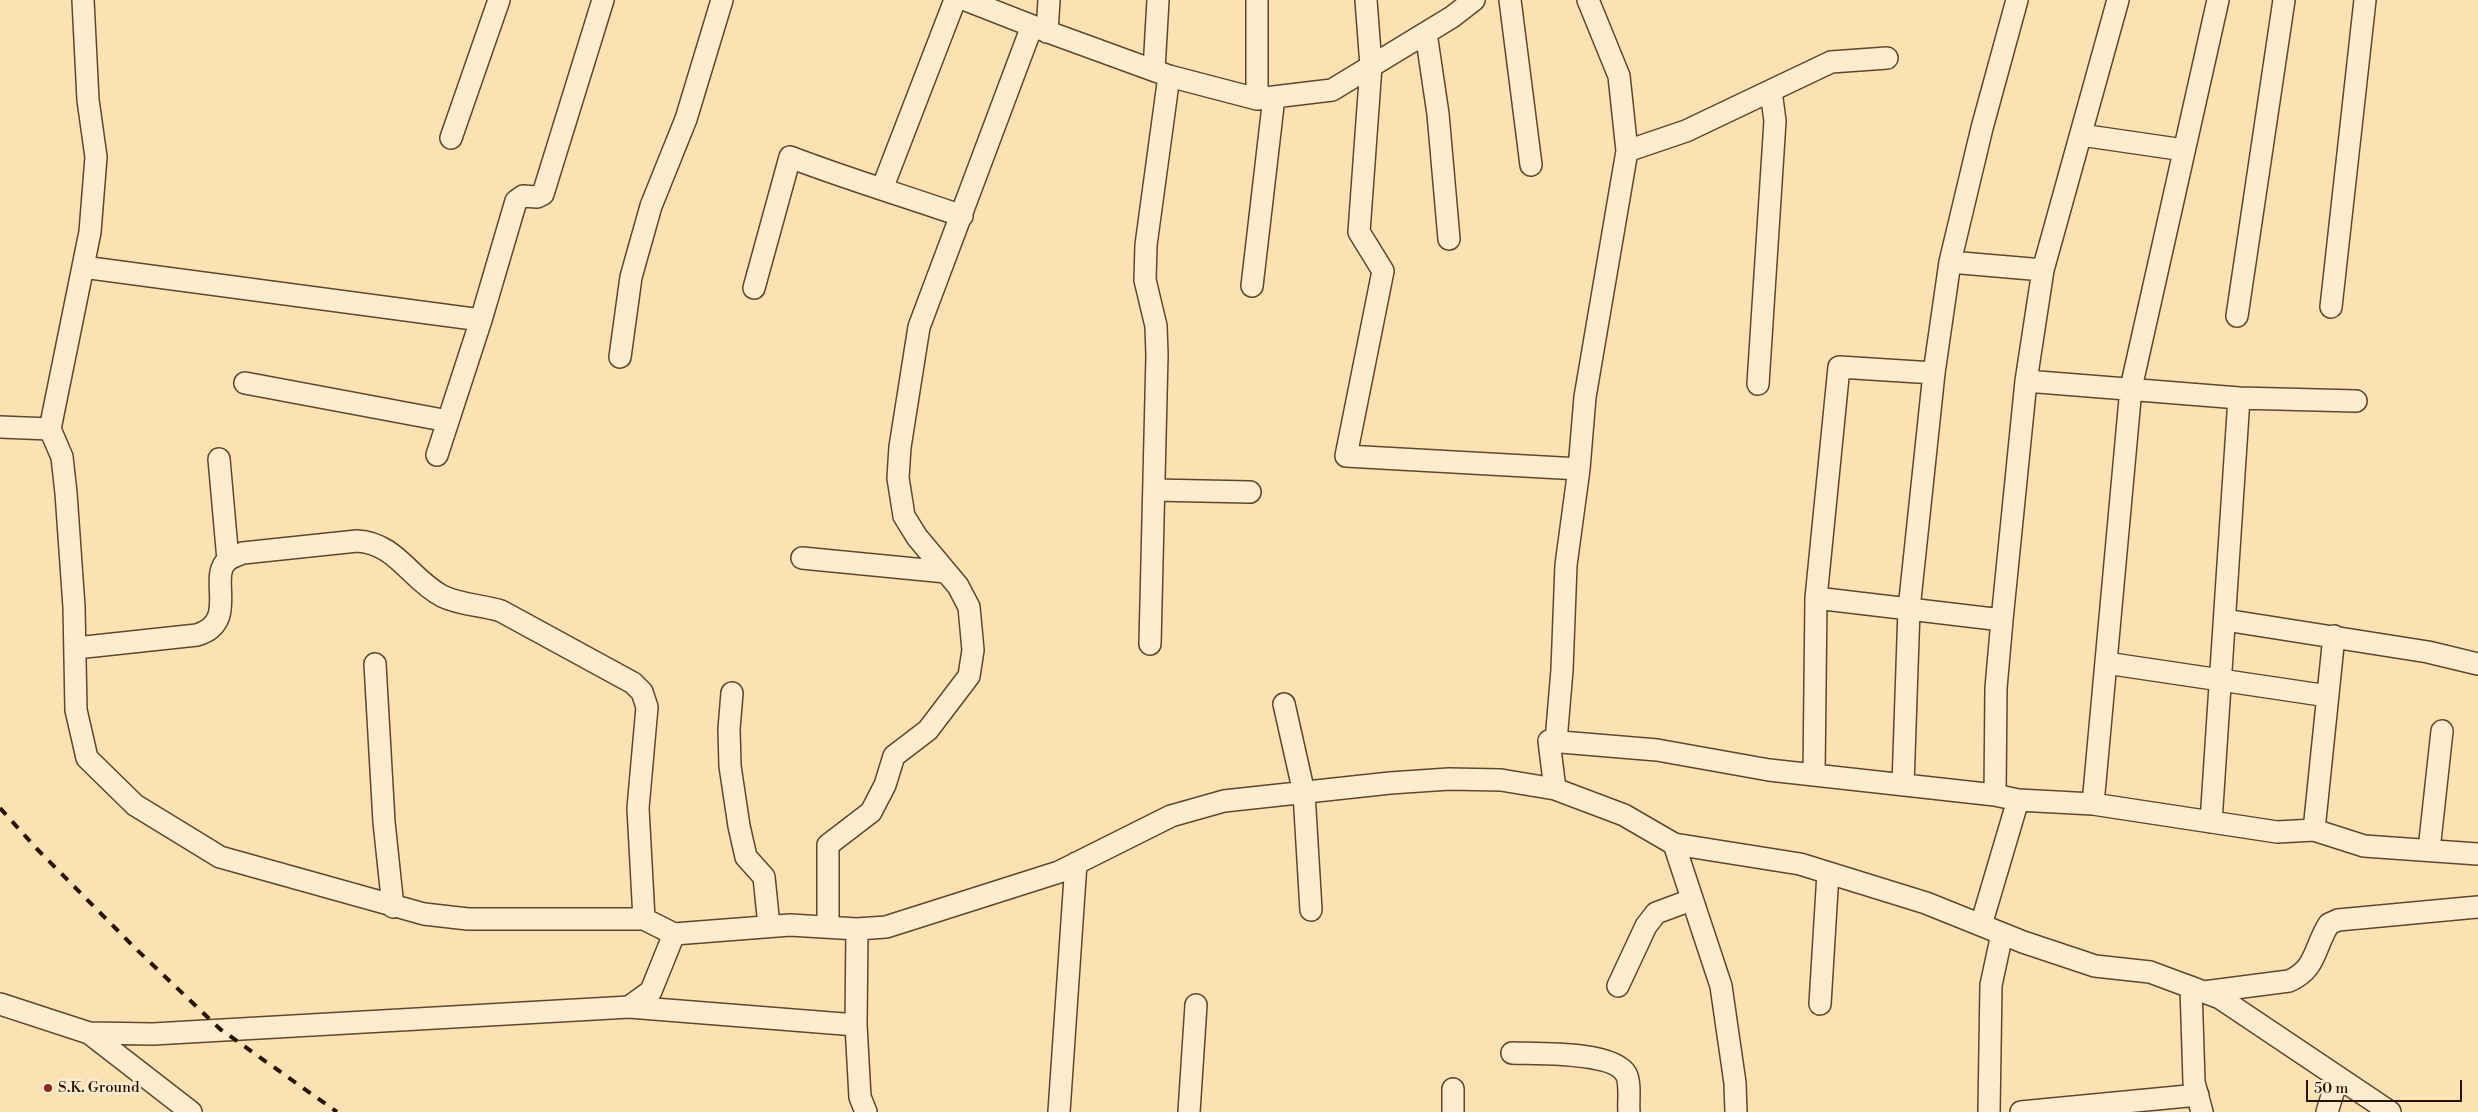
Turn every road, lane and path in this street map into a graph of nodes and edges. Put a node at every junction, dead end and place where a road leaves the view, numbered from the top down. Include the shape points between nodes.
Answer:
1 (83, 0) edge
2 (499, 0) edge
3 (603, 0) edge
4 (722, 0) edge
5 (955, 0) edge
6 (966, 0) edge
7 (1049, 0) edge
8 (1158, 0) edge
9 (1256, 0) edge
10 (1366, 0) edge
11 (1474, 0) edge
12 (1510, 0) edge
13 (1588, 0) edge
14 (2017, 0) edge
15 (2118, 0) edge
16 (2218, 0) edge
17 (2284, 0) edge
18 (2365, 0) edge
19 (1039, 29) junction
20 (1426, 33) junction
21 (1887, 58) dead end
22 (1372, 66) junction
23 (1162, 73) junction
24 (1771, 91) junction
25 (1265, 98) junction
26 (2080, 135) junction
27 (452, 138) dead end
28 (2184, 150) junction
29 (1627, 151) junction
30 (1532, 165) dead end
31 (882, 189) junction
32 (962, 216) junction
33 (1449, 239) dead end
34 (1950, 262) junction
35 (83, 267) junction
36 (2043, 270) junction
37 (1252, 286) dead end
38 (754, 288) dead end
39 (2331, 307) dead end
40 (2237, 316) dead end
41 (481, 320) junction
42 (620, 357) dead end
43 (1934, 372) junction
44 (2026, 381) junction
45 (245, 383) dead end
46 (1758, 384) dead end
47 (2130, 388) junction
48 (2239, 398) junction
49 (2356, 401) dead end
50 (448, 421) junction
51 (0, 427) edge
52 (50, 429) junction
53 (437, 455) dead end
54 (219, 459) dead end
55 (1579, 469) junction
56 (1154, 490) junction
57 (1250, 492) dead end
58 (802, 558) dead end
59 (228, 560) junction
60 (946, 572) junction
61 (1816, 598) junction
62 (1909, 609) junction
63 (2002, 620) junction
64 (2225, 620) junction
65 (2334, 636) junction
66 (1150, 644) dead end
67 (76, 648) junction
68 (375, 664) dead end
69 (2106, 664) junction
70 (2478, 664) edge
71 (2221, 680) junction
72 (732, 693) dead end
73 (2328, 696) junction
74 (1284, 704) dead end
75 (2442, 731) dead end
76 (1556, 741) junction
77 (1814, 775) junction
78 (1904, 785) junction
79 (1555, 789) junction
80 (1304, 793) junction
81 (1995, 795) junction
82 (2018, 800) junction
83 (2093, 804) junction
84 (2211, 822) junction
85 (2314, 830) junction
86 (1674, 844) junction
87 (2429, 850) junction
88 (2478, 854) edge
89 (1076, 863) junction
90 (1828, 873) junction
91 (1692, 900) junction
92 (393, 906) junction
93 (2478, 908) edge
94 (1311, 910) dead end
95 (644, 919) junction
96 (1981, 925) junction
97 (769, 926) junction
98 (828, 927) junction
99 (857, 929) junction
100 (674, 934) junction
101 (2002, 934) junction
102 (1618, 986) dead end
103 (2197, 990) junction
104 (0, 1004) edge
105 (1820, 1004) dead end
106 (1196, 1005) dead end
107 (629, 1007) junction
108 (856, 1025) junction
109 (89, 1034) junction
110 (1512, 1053) dead end
111 (2338, 1077) junction
112 (1453, 1089) dead end
113 (2200, 1104) edge
114 (2057, 1110) edge
115 (191, 1112) edge
116 (866, 1112) edge
117 (1058, 1112) edge
118 (1188, 1112) edge
119 (1453, 1112) edge
120 (1629, 1112) edge
121 (1736, 1112) edge
122 (1989, 1112) edge
123 (2021, 1112) edge
124 (2327, 1112) edge
125 (2390, 1112) edge

1 - 35 street via 88,100 96,157 90,232
2 - 27 street
3 - 41 street via 543,194 524,196 516,201
4 - 42 street via 686,120 651,206 633,268
5 - 31 street
6 - 19 street
7 - 19 street
8 - 23 street
9 - 25 street
10 - 22 street
11 - 20 street
12 - 30 street
13 - 29 street via 1619,76
14 - 34 street
15 - 26 street
16 - 28 street
17 - 40 street
18 - 39 street
19 - 23 street
19 - 32 street
20 - 22 street
20 - 33 street via 1438,114
21 - 24 street via 1831,62
22 - 25 street via 1332,90
22 - 55 street via 1359,232 1383,271 1346,456
23 - 25 street
23 - 56 street via 1145,280 1156,326
24 - 29 street via 1686,131
24 - 46 street via 1775,121
25 - 37 street
26 - 28 street
26 - 36 street
28 - 47 street
29 - 55 street via 1585,397
31 - 32 street
31 - 38 street via 790,157
32 - 60 street via 919,327 898,478 904,516
34 - 36 street
34 - 43 street
35 - 41 street
35 - 52 street
36 - 44 street
41 - 50 street
43 - 61 street via 1839,367
43 - 62 street
44 - 47 street
44 - 63 street
45 - 50 street
47 - 48 street
47 - 69 street
48 - 49 street
48 - 64 street
50 - 53 street
51 - 52 street
52 - 67 street via 62,457
54 - 59 street
55 - 76 street via 1566,565
56 - 57 street
56 - 66 street
58 - 60 street
59 - 67 street via 223,569 218,622 209,632
59 - 95 street via 243,553 371,542 385,548 440,595 452,601 502,611 633,683 642,692 648,706 638,808
60 - 98 street via 969,607 974,650 969,676 928,730 894,756 871,812 828,845
61 - 62 street
61 - 77 street
62 - 63 street
62 - 78 street
63 - 81 street via 1996,688
64 - 65 street
64 - 71 street
65 - 70 street
65 - 73 street
67 - 92 street via 76,710 87,758 135,805 220,857
68 - 92 street via 384,822
69 - 71 street
69 - 83 street
71 - 73 street
71 - 84 street
72 - 97 street via 730,766 738,817 746,857 764,877
73 - 85 street
74 - 80 street
75 - 87 street
76 - 77 street via 1657,750
76 - 79 street via 1549,741
77 - 78 street
78 - 81 street
79 - 80 street via 1502,780 1449,778
79 - 86 street via 1624,815
80 - 89 street via 1224,801 1171,816
80 - 94 street
81 - 82 street
82 - 83 street
82 - 96 street
83 - 84 street
84 - 85 street via 2277,832
85 - 87 street via 2364,846
86 - 90 street via 1800,864
86 - 91 street
87 - 88 street
89 - 99 street via 1059,872 886,927
89 - 117 street
90 - 96 street via 1926,903
90 - 105 street
91 - 102 street via 1656,913 1646,926
91 - 121 street via 1721,986
92 - 95 street via 424,914 468,919
93 - 103 street via 2338,920 2329,924 2306,972 2298,977 2289,981
95 - 100 street
96 - 101 street
97 - 98 street
97 - 100 street
98 - 99 street
99 - 108 street
100 - 107 street via 651,991
101 - 103 street via 2095,966 2150,972
101 - 122 street via 1992,985
103 - 111 street via 2220,998
103 - 113 street via 2194,1082
104 - 109 street
106 - 118 street
107 - 108 street
107 - 109 street via 153,1034
108 - 116 street via 860,1097
109 - 115 street
110 - 120 street via 1577,1056 1621,1067 1628,1076
111 - 124 street
111 - 125 street
112 - 119 street
113 - 114 street
114 - 123 street

